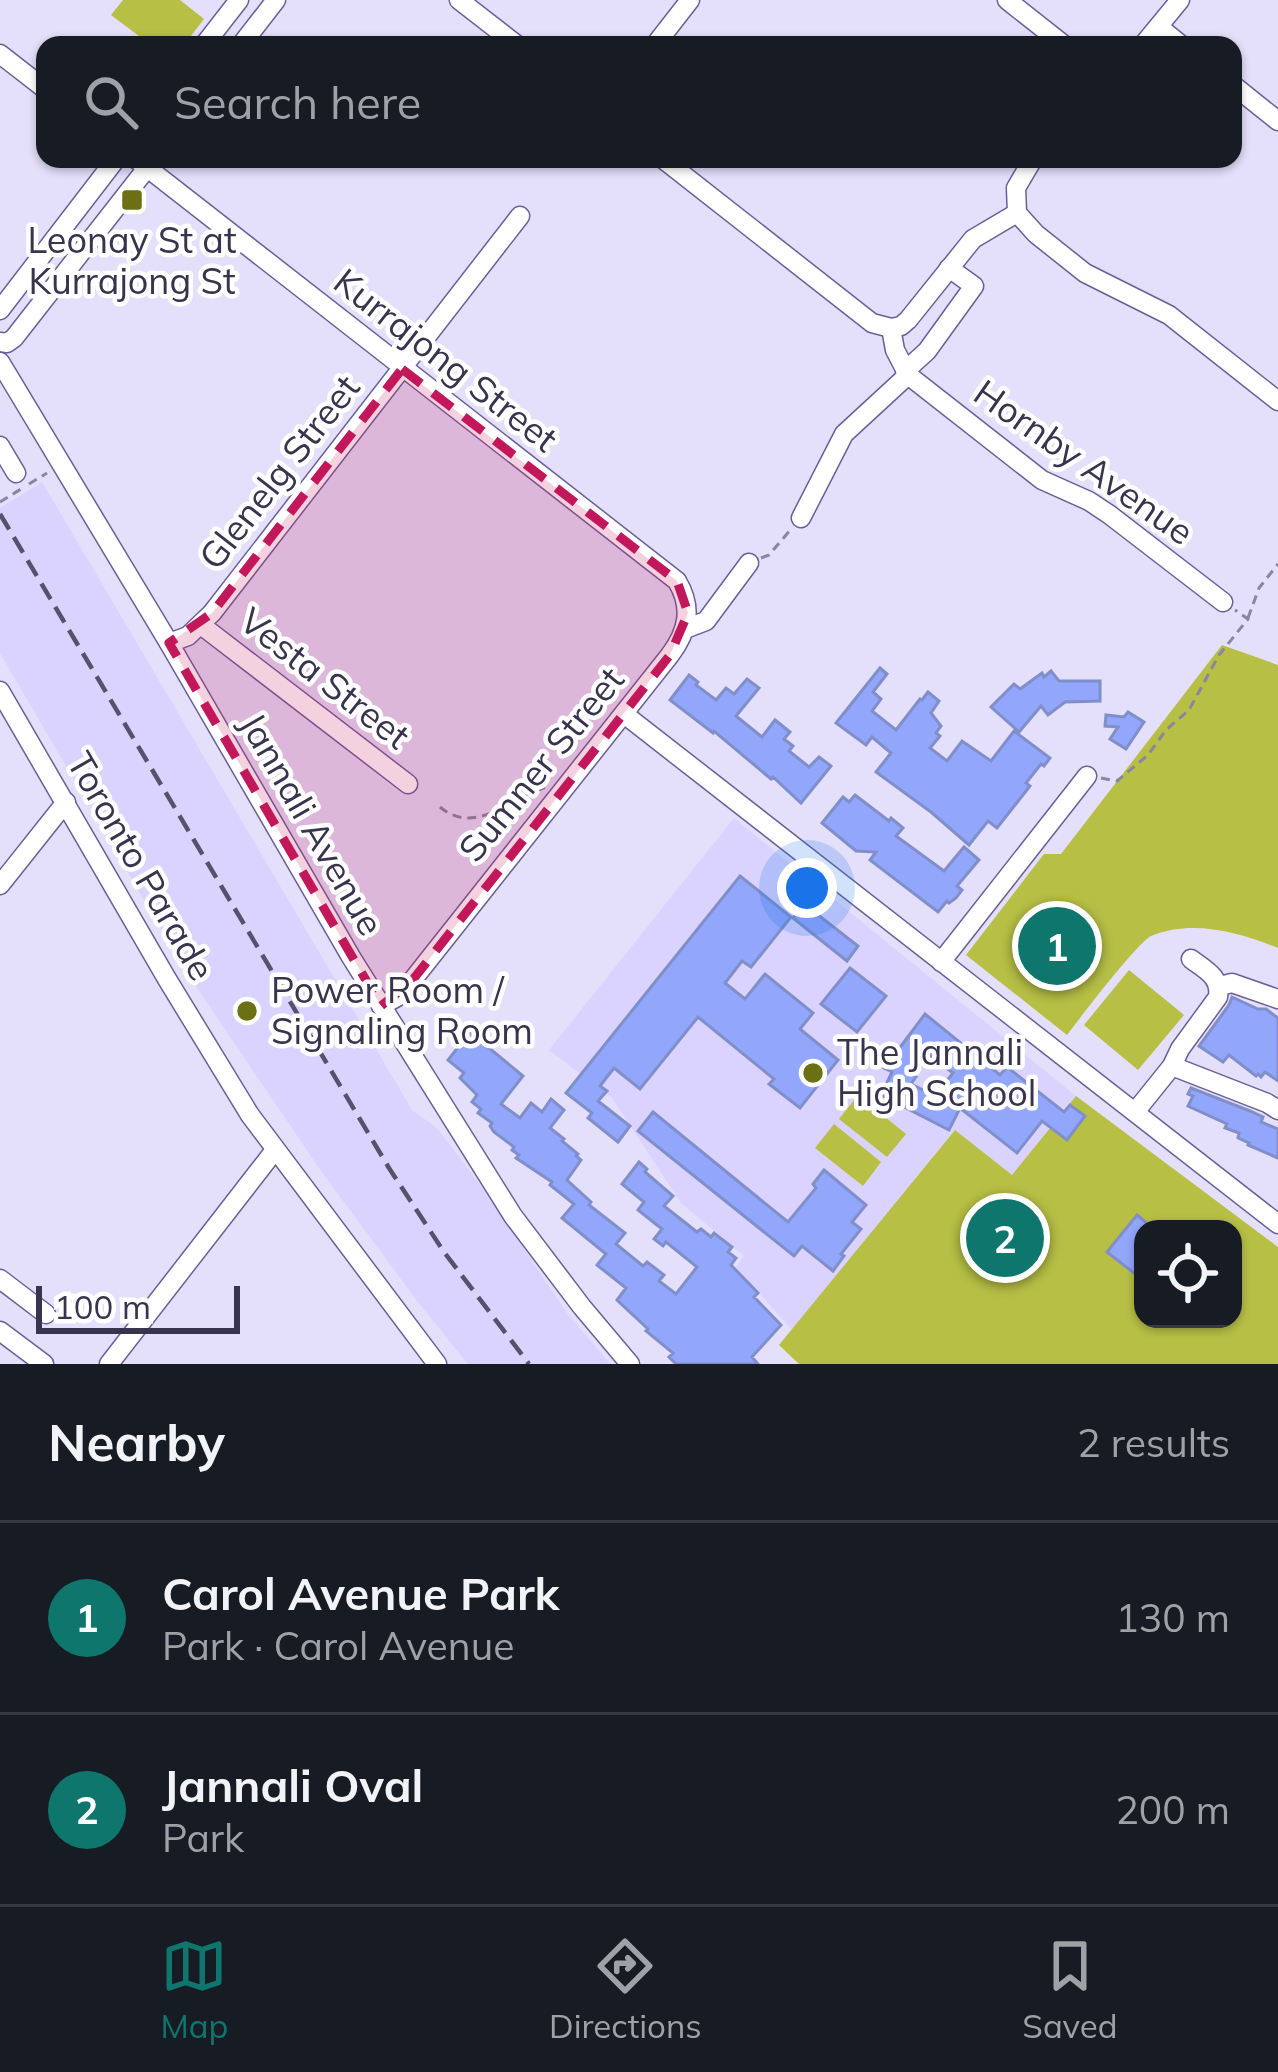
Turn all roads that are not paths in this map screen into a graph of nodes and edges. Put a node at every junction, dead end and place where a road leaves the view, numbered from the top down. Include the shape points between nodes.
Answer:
1 (239, 0) edge
2 (276, 0) edge
3 (459, 0) edge
4 (690, 0) edge
5 (1007, 0) edge
6 (1180, 0) edge
7 (1159, 27) junction
8 (211, 36) edge
9 (248, 36) edge
10 (505, 36) edge
11 (662, 36) edge
12 (1053, 36) edge
13 (1151, 36) edge
14 (1170, 36) edge
15 (0, 54) edge
16 (36, 81) edge
17 (1242, 93) edge
18 (1278, 121) edge
19 (109, 168) edge
20 (142, 168) edge
21 (153, 168) edge
22 (674, 168) edge
23 (1028, 168) edge
24 (1017, 213) junction
25 (520, 217) dead end
26 (949, 268) junction
27 (0, 310) edge
28 (891, 328) junction
29 (0, 342) edge
30 (0, 362) edge
31 (402, 369) junction
32 (907, 373) junction
33 (8, 393) edge
34 (1278, 400) edge
35 (0, 446) edge
36 (16, 473) dead end
37 (801, 518) road end
38 (749, 563) road end
39 (1223, 602) road end
40 (202, 625) junction
41 (686, 629) junction
42 (169, 643) junction
43 (0, 691) edge
44 (624, 714) junction
45 (1087, 776) road end
46 (408, 784) dead end
47 (65, 802) junction
48 (1, 883) edge
49 (1191, 959) dead end
50 (941, 962) junction
51 (1220, 986) junction
52 (1278, 999) edge
53 (381, 1006) junction
54 (1172, 1066) junction
55 (1278, 1110) edge
56 (1135, 1112) junction
57 (274, 1150) junction
58 (1278, 1224) edge
59 (0, 1279) edge
60 (46, 1314) dead end
61 (0, 1330) edge
62 (44, 1364) edge
63 (109, 1364) edge
64 (437, 1364) edge
65 (630, 1364) edge

1 - 8 street
2 - 9 street
3 - 10 street
4 - 11 street
5 - 12 street
6 - 7 street
7 - 13 street
7 - 14 street
15 - 16 street
17 - 18 street
19 - 27 street
20 - 29 street via 14,338
21 - 31 street, Kurrajong Street
22 - 28 street via 872,323
23 - 24 street via 1016,188
24 - 26 street via 984,230
24 - 34 street via 1085,273 1168,315
25 - 31 street, Glenelg Street
26 - 28 street via 908,320
26 - 32 street via 974,286
28 - 32 street
30 - 33 street, Jannali Avenue
31 - 40 street, Glenelg Street
31 - 41 street, Kurrajong Street via 676,581 686,596
32 - 37 street via 844,434
32 - 39 street, Hornby Avenue via 1042,480 1110,515
33 - 42 street, Jannali Avenue
35 - 36 street
38 - 41 street, Sumner Street via 706,621
40 - 42 street, Glenelg Street
40 - 46 street, Vesta Street
41 - 44 street, Sumner Street
42 - 53 street, Jannali Avenue
43 - 47 street, Toronto Parade
44 - 50 street
44 - 53 street, Sumner Street via 411,982
45 - 50 street
47 - 48 street
47 - 57 street, Toronto Parade
49 - 51 street
50 - 56 street
51 - 52 street
51 - 54 street
53 - 65 street, Jannali Avenue via 513,1216
54 - 55 street
54 - 56 street
56 - 58 street
57 - 63 street
57 - 64 street, Toronto Parade
59 - 60 street
61 - 62 street

